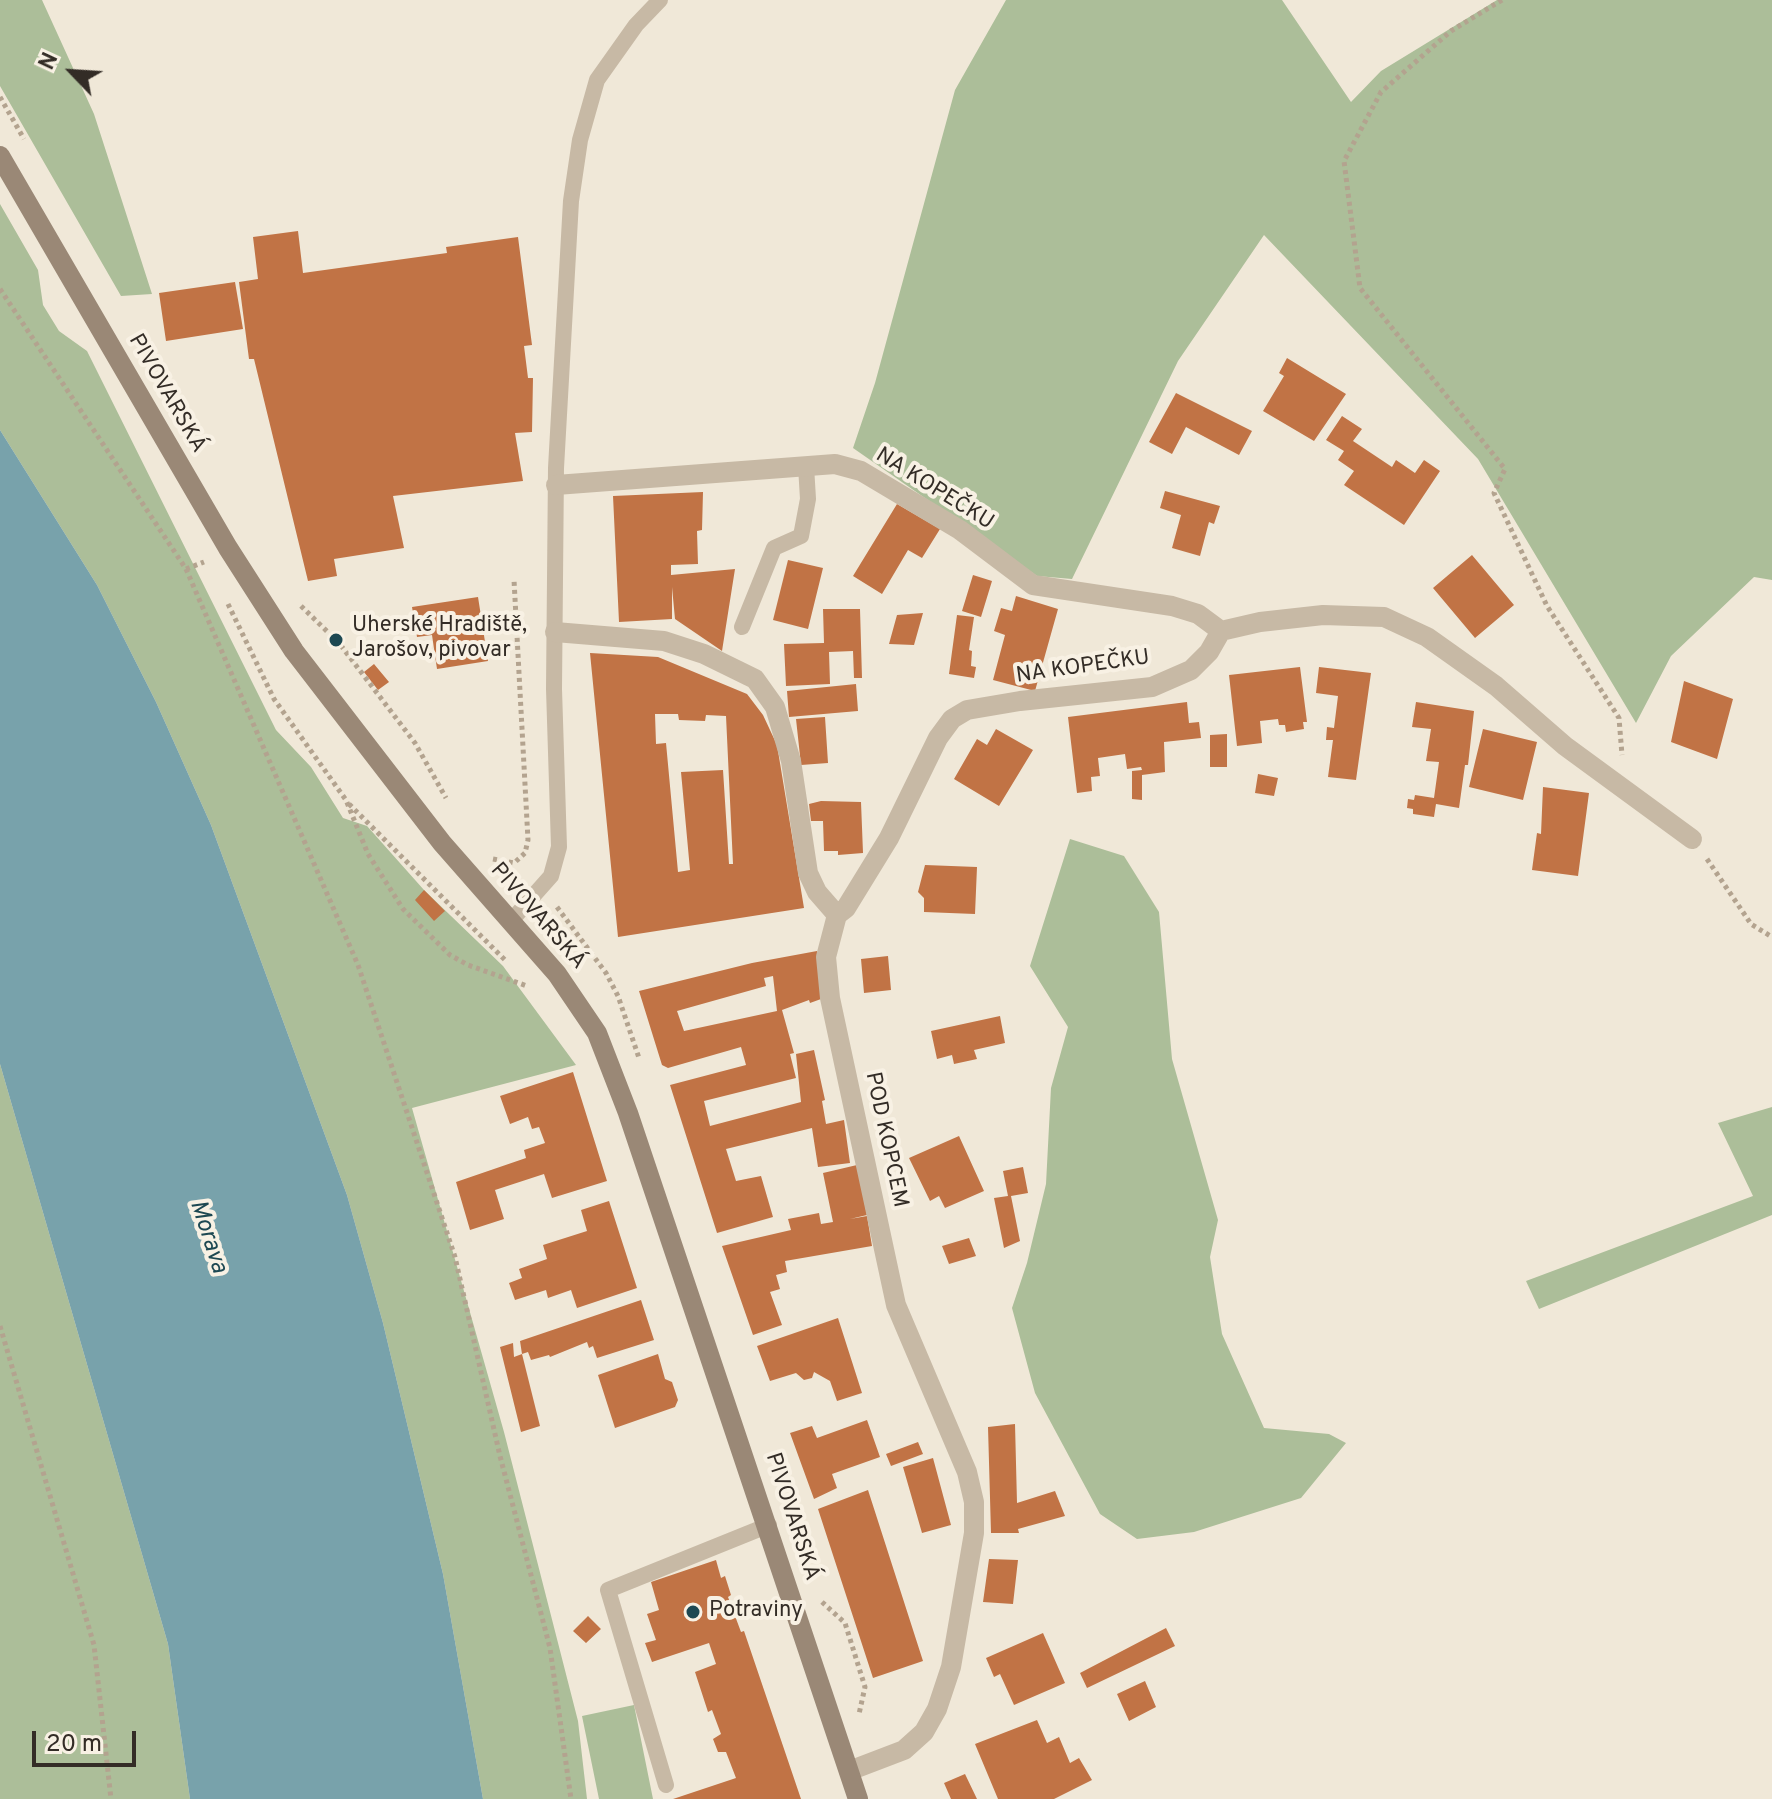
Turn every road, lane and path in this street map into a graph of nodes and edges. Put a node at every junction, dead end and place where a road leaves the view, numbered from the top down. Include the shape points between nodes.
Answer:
1 (660, 0) edge
2 (1502, 0) edge
3 (0, 156) edge
4 (0, 289) edge
5 (806, 466) junction
6 (556, 485) junction
7 (228, 548) junction
8 (204, 562) junction
9 (186, 569) junction
10 (211, 574) dead end
11 (514, 580) dead end
12 (292, 598) dead end
13 (226, 599) dead end
14 (742, 627) dead end
15 (1221, 631) junction
16 (555, 632) junction
17 (1626, 787) junction
18 (346, 800) junction
19 (452, 807) dead end
20 (1692, 839) joint
21 (484, 854) dead end
22 (837, 915) junction
23 (511, 921) junction
24 (1772, 937) edge
25 (512, 968) dead end
26 (518, 976) dead end
27 (525, 983) junction
28 (534, 993) dead end
29 (0, 1326) edge
30 (769, 1525) junction
31 (849, 1771) junction
32 (666, 1785) dead end
33 (111, 1799) edge
34 (571, 1799) edge
35 (858, 1799) edge

1 - 6 lane via 597,80 580,140 571,201
2 - 17 path via 1451,31 1381,92 1344,161 1360,288 1505,469 1494,493 1547,606 1619,718
3 - 7 main road, PIVOVARSKÁ
4 - 9 path
5 - 6 street, NA KOPEČKU
5 - 14 lane via 808,499 801,536 774,548
5 - 15 street, NA KOPEČKU via 835,464 861,471 960,530 1033,585 1172,606 1198,614
6 - 16 lane
7 - 8 path
7 - 23 main road, PIVOVARSKÁ via 352,730
8 - 9 path
8 - 10 path
9 - 34 path via 358,965 455,1257 550,1648
11 - 21 path via 528,840 525,853 514,863
12 - 19 path via 339,643 415,743
13 - 18 path via 274,699
15 - 17 street via 1323,615 1399,622 1496,686 1565,746
15 - 22 street, NA KOPEČKU via 1191,670 1152,687 1020,701 967,710 952,719 889,838
16 - 22 street via 664,641 755,679 775,707 791,761 808,873
16 - 23 lane via 559,847 551,876
17 - 20 street
18 - 25 path
18 - 27 path via 368,854 403,909 434,943 468,965
20 - 24 path via 1751,924
22 - 31 street, POD KOPCEM via 826,957 830,998 896,1305 967,1472 974,1502 974,1533 951,1667 937,1709 924,1732 904,1750
23 - 30 main road, PIVOVARSKÁ via 573,995 608,1058
26 - 27 path
27 - 28 path
29 - 33 path via 94,1645
30 - 31 main road, PIVOVARSKÁ
30 - 32 lane via 608,1590
31 - 35 main road, PIVOVARSKÁ

